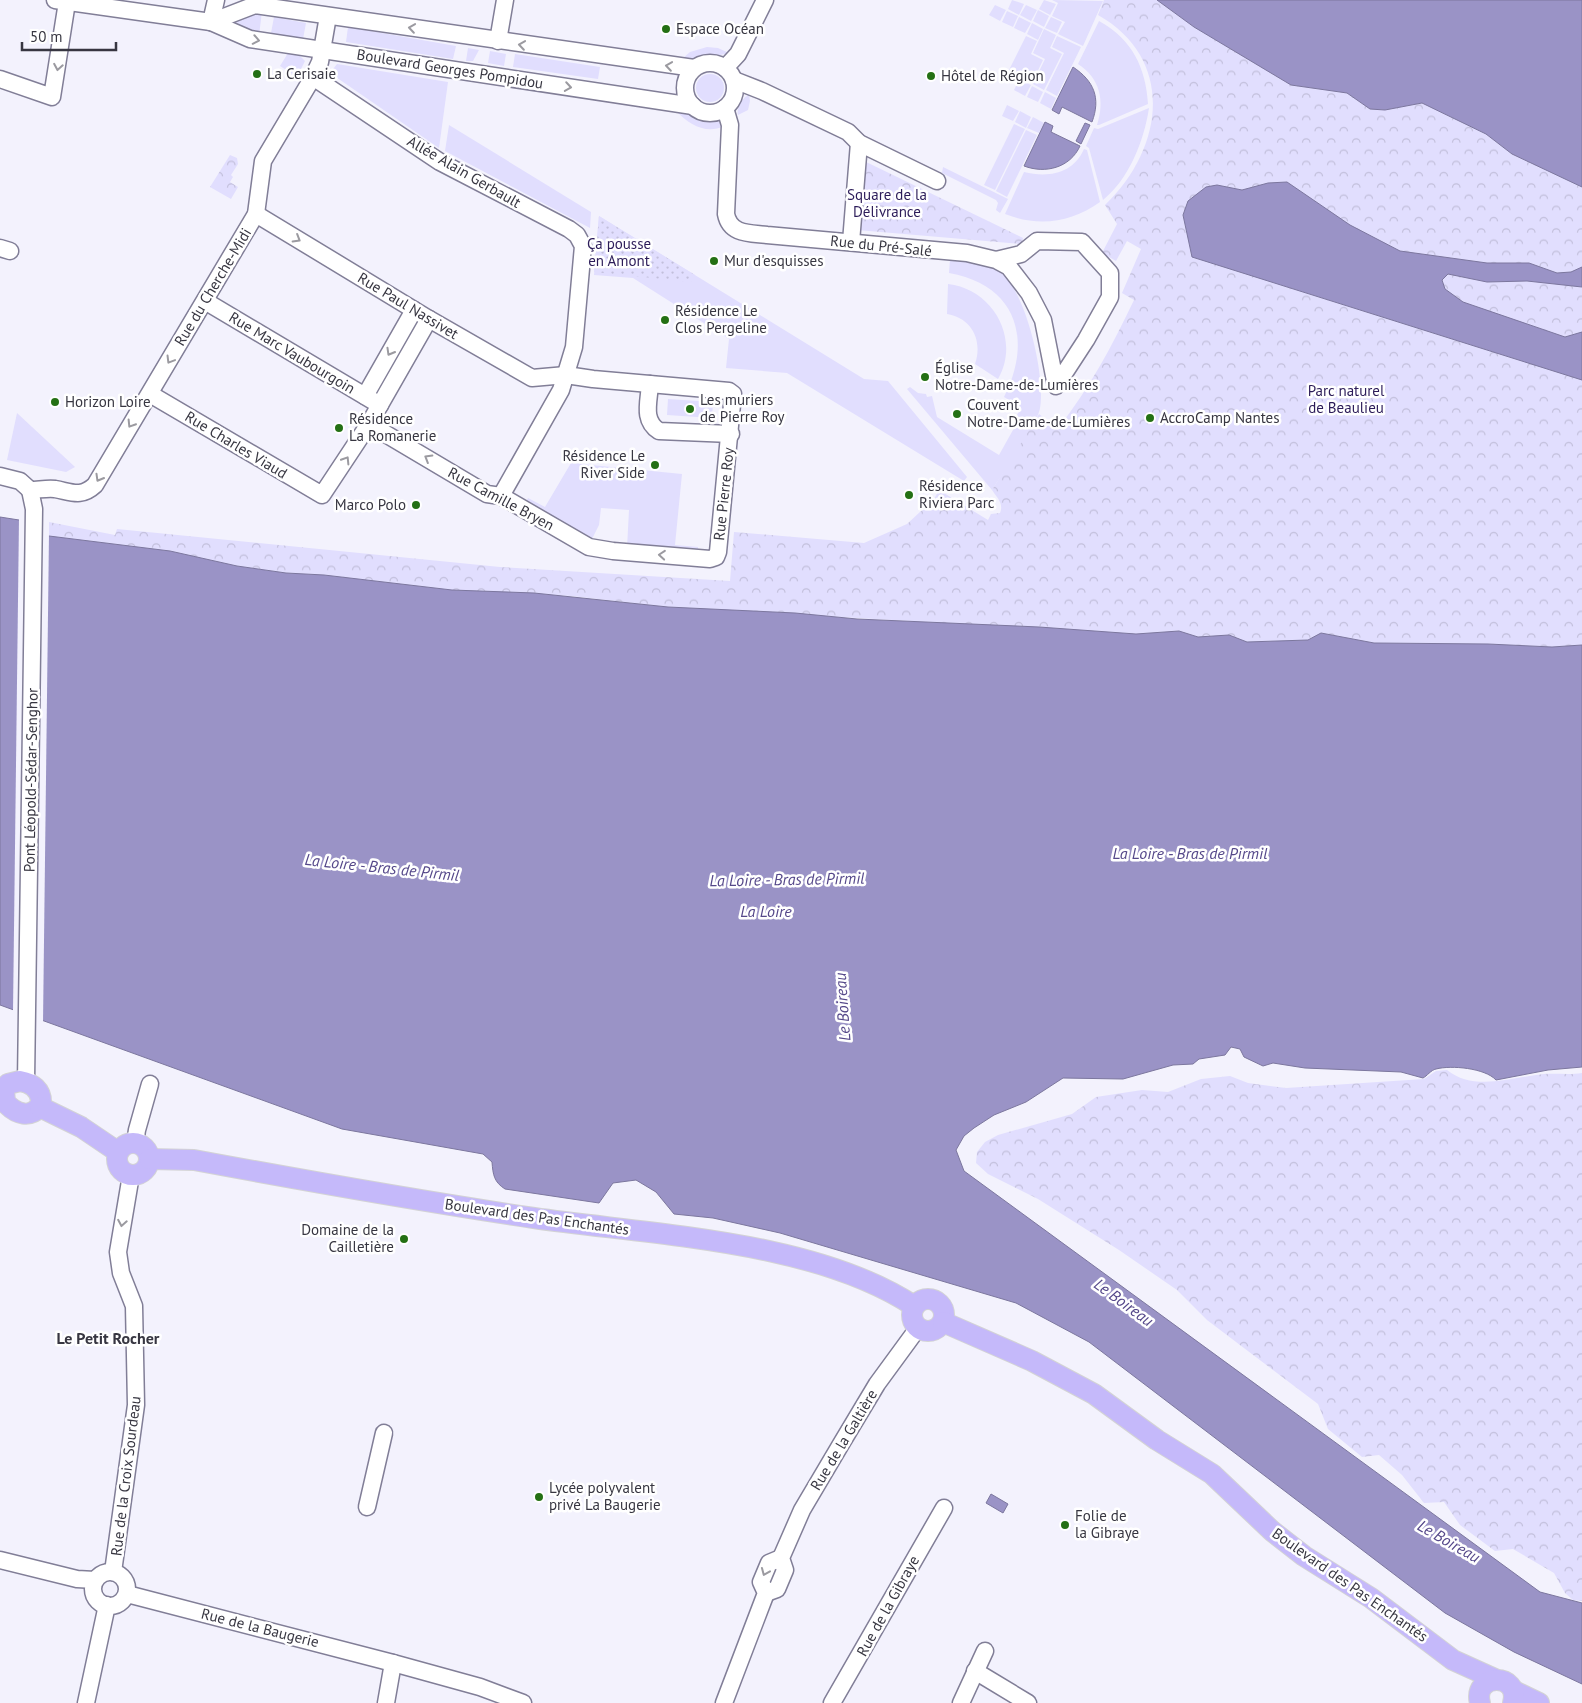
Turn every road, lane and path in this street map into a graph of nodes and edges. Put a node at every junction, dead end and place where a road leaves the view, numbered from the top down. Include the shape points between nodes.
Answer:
1 (216, 0) edge
2 (505, 0) edge
3 (764, 0) edge
4 (61, 1) edge
5 (328, 16) junction
6 (211, 22) junction
7 (498, 41) junction
8 (322, 50) junction
9 (694, 68) junction
10 (730, 74) junction
11 (313, 78) junction
12 (0, 79) edge
13 (693, 106) junction
14 (725, 108) junction
15 (858, 143) junction
16 (937, 181) dead end
17 (256, 214) junction
18 (851, 242) junction
19 (996, 260) junction
20 (204, 303) junction
21 (414, 310) junction
22 (429, 319) junction
23 (566, 375) junction
24 (650, 384) junction
25 (150, 394) junction
26 (733, 394) joint
27 (365, 396) junction
28 (380, 405) junction
29 (369, 424) junction
30 (730, 434) junction
31 (0, 476) edge
32 (30, 490) junction
33 (501, 496) junction
34 (710, 559) joint
35 (27, 1076) junction
36 (150, 1084) dead end
37 (2, 1089) edge
38 (40, 1107) junction
39 (127, 1147) junction
40 (150, 1159) junction
41 (130, 1175) junction
42 (914, 1306) junction
43 (943, 1322) junction
44 (918, 1328) junction
45 (384, 1433) dead end
46 (367, 1507) dead end
47 (944, 1508) dead end
48 (0, 1560) edge
49 (113, 1572) junction
50 (94, 1584) junction
51 (127, 1594) junction
52 (107, 1605) junction
53 (985, 1651) dead end
54 (1453, 1660) junction
55 (393, 1663) junction
56 (976, 1671) junction
57 (1495, 1679) junction
58 (1514, 1697) edge
59 (498, 1698) edge
60 (1479, 1698) edge
61 (86, 1703) edge
62 (386, 1703) edge
63 (523, 1703) edge
64 (724, 1703) edge
65 (832, 1703) edge
66 (961, 1703) edge
67 (1028, 1703) edge
68 (1539, 1703) edge

1 - 6 street
2 - 7 street
3 - 10 street
4 - 6 street, Boulevard Georges Pompidou
4 -> 12 street via 52,97
5 - 6 street, Boulevard Georges Pompidou via 255,5
7 -> 5 street, Boulevard Georges Pompidou
5 - 8 street, Rue du Cherche-Midi
6 -> 8 street, Boulevard Georges Pompidou via 250,40
9 -> 7 street, Boulevard Georges Pompidou
8 - 11 street, Rue du Cherche-Midi
8 -> 13 street, Boulevard Georges Pompidou
9 - 10 street via 709,62
9 - 13 street via 685,86 686,97
10 - 14 street via 734,96
10 - 15 street via 848,132
11 - 17 street, Rue du Cherche-Midi via 265,155
11 - 23 street, Allée Alain Gerbault via 440,162 577,235 583,246 574,347
13 - 14 street via 709,113
14 - 18 street, Rue du Pré-Salé via 730,125 727,218 737,231
15 - 16 street
15 - 18 street
17 - 20 street, Rue du Cherche-Midi
17 -> 21 street, Rue Paul Nassivet
18 - 19 street, Rue du Pré-Salé via 967,253
19 - 19 street, Rue du Pré-Salé via 1021,254 1037,241 1082,242 1110,273 1110,297 1056,386 1043,320 1014,273
20 -> 25 street, Rue du Cherche-Midi
20 - 27 street, Rue Marc Vaubourgoin
21 - 22 street, Rue Paul Nassivet
21 -> 27 street
22 - 23 street, Rue Paul Nassivet via 532,378
22 - 28 street
23 - 24 street, Rue Paul Nassivet
23 - 33 street, Allée Alain Gerbault via 560,394
24 - 26 street, Rue Paul Nassivet
24 - 30 street via 648,418 659,431
25 -> 29 street, Rue Charles Viaud via 322,495
25 -> 32 street, Rue du Cherche-Midi via 90,490 77,494 53,489
26 - 30 street, Rue Pierre Roy
27 - 28 street, Rue Marc Vaubourgoin
28 - 29 street
33 -> 29 street, Rue Camille Bryen via 487,494
30 - 34 street, Rue Pierre Roy via 718,552
31 - 32 street via 20,481
32 - 35 street, Pont Léopold-Sédar-Senghor via 34,509
34 -> 33 street, Rue Camille Bryen via 613,552 589,547
35 - 37 main road
35 - 38 main road via 40,1092
36 - 39 street via 137,1130
37 - 38 main road via 4,1102 13,1110 25,1114
38 - 39 main road
39 - 40 main road via 145,1147
39 - 41 main road via 119,1166
40 - 41 main road via 144,1171
40 - 42 main road, Boulevard des Pas Enchantés via 194,1160 526,1216 760,1250 866,1280
41 -> 49 street, Rue de la Croix Sourdeau via 118,1252 121,1273 134,1306 136,1405
42 - 43 main road via 926,1300 937,1302 943,1310
42 - 44 main road via 912,1317
43 - 44 main road via 932,1331
43 - 54 main road, Boulevard des Pas Enchantés via 1032,1361 1094,1394 1157,1440 1212,1474 1288,1545 1371,1598
44 - 64 street, Rue de la Galtière via 890,1365 802,1510 781,1558 785,1570 777,1589 766,1593
45 - 46 street
47 - 65 street, Rue de la Gibraye
48 - 50 street
49 - 50 street via 104,1572
49 - 51 street via 126,1581
50 - 52 street via 95,1596
51 - 52 street via 116,1605
51 - 55 street, Rue de la Baugerie
52 - 61 street
53 - 56 street
54 - 57 main road, Boulevard des Pas Enchantés
54 - 60 main road, Boulevard des Pas Enchantés
55 - 59 street, Rue de la Baugerie
55 - 62 street
56 - 66 street
56 - 67 street
57 - 58 main road, Boulevard des Pas Enchantés via 1506,1682
57 - 60 main road via 1484,1684
58 - 68 main road
59 - 63 street, Rue de la Baugerie

